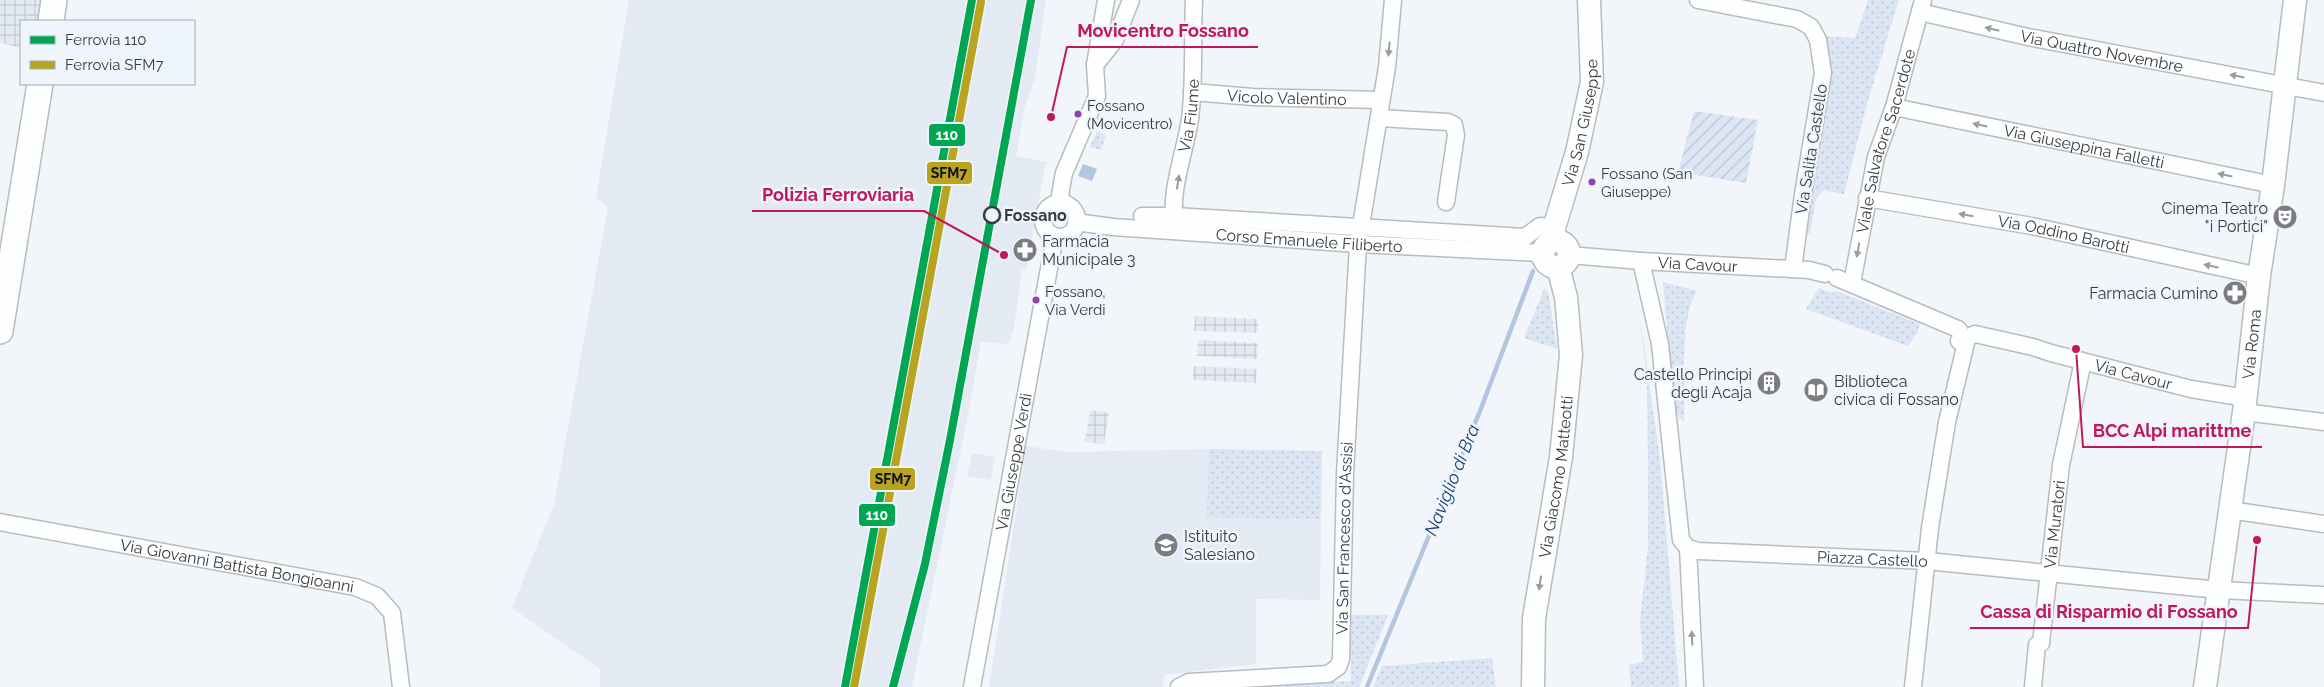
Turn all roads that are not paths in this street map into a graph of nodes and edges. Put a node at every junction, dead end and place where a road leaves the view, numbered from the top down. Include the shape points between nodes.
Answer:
1 (54, 0) edge
2 (1106, 0) edge
3 (1131, 0) edge
4 (1194, 0) edge
5 (1393, 0) edge
6 (1590, 0) edge
7 (1698, 0) edge
8 (2294, 0) edge
9 (1922, 6) edge
10 (51, 20) edge
11 (1095, 64) junction
12 (40, 85) edge
13 (2285, 85) junction
14 (1192, 92) junction
15 (2324, 93) edge
16 (1381, 100) junction
17 (1894, 107) junction
18 (1379, 118) junction
19 (2273, 185) junction
20 (1867, 198) junction
21 (1446, 202) dead end
22 (1063, 204) junction
23 (1142, 216) dead end
24 (1076, 222) junction
25 (1175, 223) junction
26 (1361, 226) junction
27 (1055, 236) junction
28 (1358, 244) junction
29 (1555, 249) junction
30 (1641, 261) junction
31 (1793, 269) junction
32 (2259, 276) junction
33 (1838, 278) junction
34 (0, 330) edge
35 (1963, 341) junction
36 (2083, 361) junction
37 (2245, 405) junction
38 (2324, 422) edge
39 (2230, 510) junction
40 (0, 522) edge
41 (2324, 524) edge
42 (1688, 548) junction
43 (1927, 561) junction
44 (2048, 573) junction
45 (2219, 590) junction
46 (2324, 595) edge
47 (401, 687) edge
48 (972, 687) edge
49 (1179, 687) edge
50 (1533, 687) edge
51 (1695, 687) edge
52 (1913, 687) edge
53 (2033, 687) edge
54 (2206, 687) edge

1 - 10 main road
2 - 11 street
3 - 11 street via 1115,40
4 - 14 street, Via Fiume
5 -> 16 street
6 - 29 main road, Via San Giuseppe via 1592,82
7 - 31 street, Via Salita Castello via 1797,19 1811,27 1818,40 1822,83
8 - 13 main road, Via Roma
13 -> 9 street, Via Quattro Novembre via 2028,37
9 - 17 street, Viale Salvatore Sacerdote
11 - 22 street via 1097,96 1064,172 1060,195
12 - 34 main road
13 - 15 street, Via Quattro Novembre
13 - 19 main road, Via Roma
14 - 16 street, Vicolo Valentino
25 -> 14 street, Via Fiume
16 - 18 street
19 -> 17 street, Via Giuseppina Falletti
17 - 20 street, Viale Salvatore Sacerdote via 1876,157
18 - 21 street via 1448,122 1454,126 1456,135
18 - 26 street
19 - 32 main road, Via Roma
32 -> 20 street, Via Oddino Barotti via 2032,226
20 -> 33 street, Viale Salvatore Sacerdote
22 - 24 street via 1074,212
22 - 27 street via 1052,206 1044,214 1043,224
23 - 25 street, Corso Emanuele Filiberto
24 - 25 street, Corso Emanuele Filiberto via 1113,227
24 - 27 street via 1069,234
25 - 26 street, Corso Emanuele Filiberto
25 - 28 street, Corso Emanuele Filiberto
26 - 28 street
26 - 29 street, Corso Emanuele Filiberto via 1525,237 1540,226
27 - 48 street, Via Giuseppe Verdi
28 - 29 street, Corso Emanuele Filiberto
28 - 49 street, Via San Francesco d'Assisi via 1345,474 1341,659 1338,667 1328,674 1189,682
29 - 30 street, Via Cavour
29 -> 50 main road, Via Giacomo Matteotti via 1566,297 1571,355 1561,457 1534,618
30 - 31 street, Via Cavour
30 - 42 street via 1660,344 1681,540
31 - 33 street, Via Cavour
32 - 37 main road, Via Roma
33 - 35 street, Via Cavour via 1958,328
35 - 36 street, Via Cavour via 1975,334
35 - 43 street, Piazza Castello via 1947,422
36 - 37 street, Via Cavour
36 - 44 street, Via Muratori via 2061,466
37 - 38 street, Via Cavour
37 - 39 main road, Via Roma
39 - 41 street
39 - 45 main road, Via Roma
40 - 47 street, Via Giovanni Battista Bongioanni via 355,587 377,596 392,613
42 - 43 street, Piazza Castello
51 -> 42 street
43 - 44 street
43 - 52 street
44 - 45 street
44 - 53 street, Via Muratori
45 - 46 street
45 - 54 main road, Via Roma

